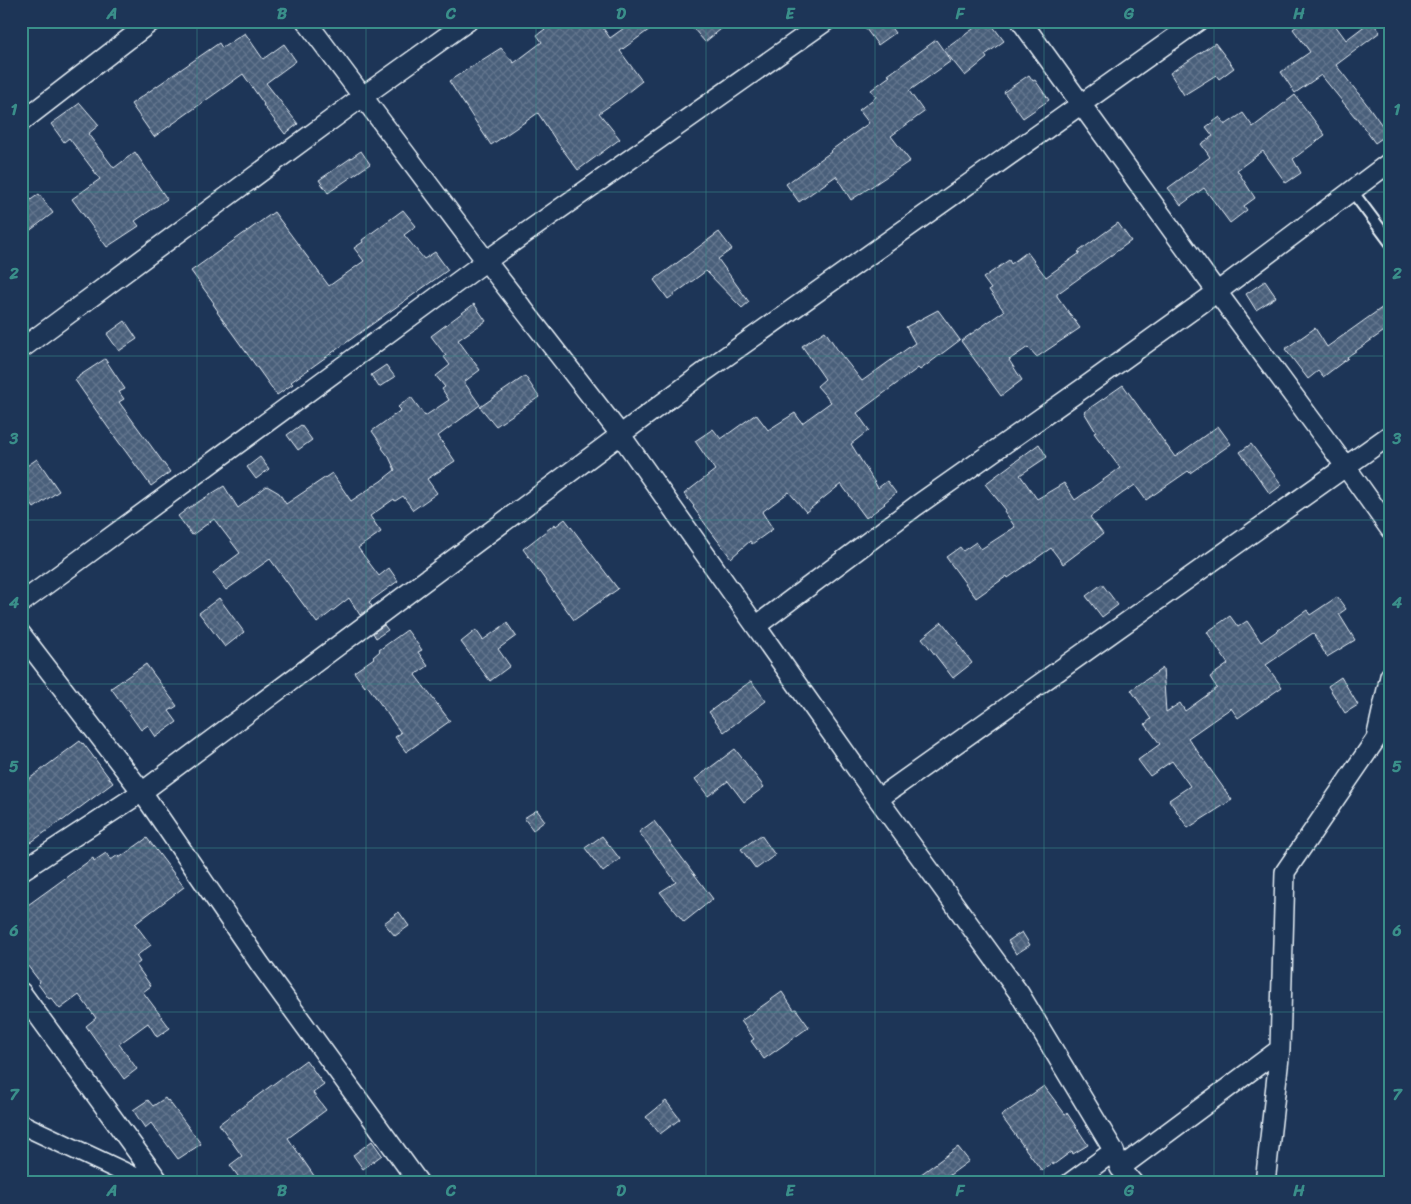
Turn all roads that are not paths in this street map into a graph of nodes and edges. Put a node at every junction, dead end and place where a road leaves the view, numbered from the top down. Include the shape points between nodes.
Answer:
1 (152, 21) edge
2 (306, 21) edge
3 (468, 21) edge
4 (826, 21) edge
5 (1021, 21) edge
6 (1198, 21) edge
7 (362, 97) junction
8 (1081, 104) junction
9 (21, 122) edge
10 (1390, 162) edge
11 (1352, 191) junction
12 (1390, 242) edge
13 (486, 261) junction
14 (1217, 292) junction
15 (21, 349) edge
16 (620, 434) junction
17 (1390, 435) edge
18 (1346, 467) junction
19 (1390, 529) edge
20 (21, 603) edge
21 (756, 626) junction
22 (21, 634) edge
23 (1390, 676) edge
24 (142, 792) junction
25 (878, 799) junction
26 (21, 871) edge
27 (21, 992) edge
28 (1280, 1050) junction
29 (21, 1124) edge
30 (1117, 1159) junction
31 (147, 1183) edge
32 (160, 1183) edge
33 (419, 1183) edge
34 (1070, 1183) edge
35 (1134, 1183) edge
36 (1265, 1183) edge

1 - 9 street
2 - 7 street
3 - 7 street
4 - 13 street
5 - 8 street
6 - 8 street
7 - 13 street
7 - 15 street
8 - 14 street
8 - 16 street
10 - 11 street
11 - 12 lane
11 - 14 street
13 - 16 street
13 - 20 street
14 - 18 street
14 - 21 street via 916,506
16 - 21 street
16 - 24 street
17 - 18 street
18 - 19 street
18 - 25 street
21 - 25 street
22 - 24 street
23 - 28 street via 1376,739 1285,872
24 - 26 street
24 - 33 street via 260,964
25 - 30 street via 1019,993
27 - 32 street
28 - 30 street
28 - 36 street
29 - 31 street
30 - 34 street
30 - 35 street

